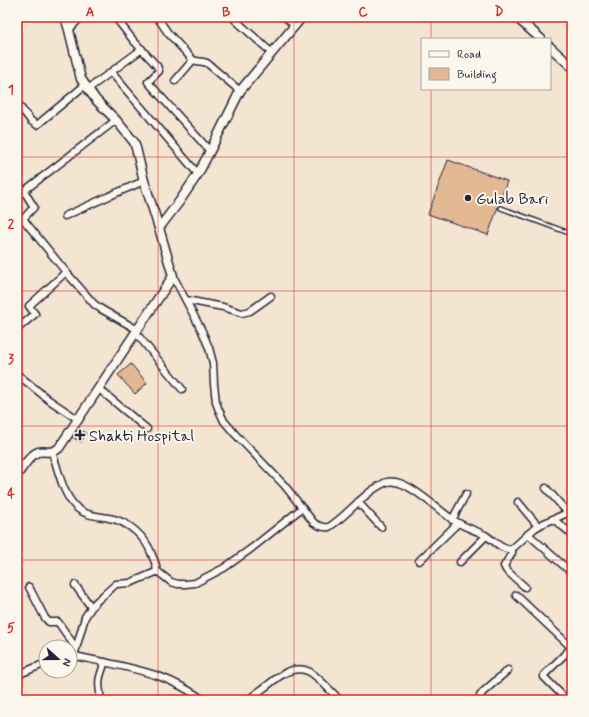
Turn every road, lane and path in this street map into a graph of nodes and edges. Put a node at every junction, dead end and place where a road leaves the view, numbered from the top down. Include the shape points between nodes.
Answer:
1 (65, 17) edge
2 (81, 17) edge
3 (115, 17) edge
4 (157, 17) edge
5 (232, 17) edge
6 (285, 17) edge
7 (302, 17) edge
8 (516, 17) edge
9 (295, 26) junction
10 (69, 30) junction
11 (540, 38) edge
12 (551, 48) edge
13 (142, 49) junction
14 (272, 53) junction
15 (193, 60) junction
16 (572, 67) edge
17 (112, 72) junction
18 (175, 81) dead end
19 (87, 87) junction
20 (240, 91) junction
21 (17, 103) edge
22 (116, 120) junction
23 (210, 151) junction
24 (198, 174) junction
25 (144, 181) junction
26 (501, 208) dead end
27 (65, 216) dead end
28 (159, 228) junction
29 (572, 234) edge
30 (66, 272) junction
31 (173, 276) junction
32 (271, 296) dead end
33 (186, 300) junction
34 (17, 329) edge
35 (137, 331) junction
36 (17, 374) edge
37 (99, 389) junction
38 (182, 389) dead end
39 (78, 420) junction
40 (147, 429) dead end
41 (52, 452) junction
42 (17, 476) edge
43 (546, 488) dead end
44 (466, 494) dead end
45 (358, 502) junction
46 (518, 502) dead end
47 (302, 508) junction
48 (570, 512) edge
49 (553, 519) junction
50 (455, 522) junction
51 (538, 526) junction
52 (381, 527) dead end
53 (528, 534) junction
54 (572, 534) edge
55 (486, 536) junction
56 (512, 549) junction
57 (419, 561) dead end
58 (460, 562) dead end
59 (157, 571) junction
60 (572, 573) edge
61 (75, 585) dead end
62 (29, 587) dead end
63 (525, 587) dead end
64 (516, 595) dead end
65 (91, 607) junction
66 (70, 639) edge
67 (78, 641) edge
68 (572, 648) edge
69 (78, 658) edge
70 (106, 662) junction
71 (38, 666) edge
72 (508, 670) dead end
73 (17, 675) edge
74 (563, 696) dead end
75 (100, 700) edge
76 (204, 700) edge
77 (248, 700) edge
78 (340, 700) edge
79 (480, 700) edge

1 - 10 street
2 - 10 street
3 - 13 street
4 - 15 street
5 - 14 street
6 - 9 street
7 - 9 street
8 - 11 street
9 - 14 street
10 - 19 street via 81,79
12 - 16 street
13 - 17 street
13 - 23 street via 159,71 148,82
14 - 20 street
15 - 18 street
15 - 20 street via 207,63
17 - 19 street
17 - 24 street
19 - 21 street via 37,125
19 - 22 street
20 - 23 street
22 - 25 street via 134,142
22 - 30 street via 24,191 34,207 22,219
23 - 24 street
24 - 28 street
25 - 27 street
25 - 28 street
26 - 29 lane
28 - 31 street
30 - 34 street via 29,306 35,314
30 - 35 street via 101,310
31 - 33 street
31 - 35 street
32 - 33 street via 254,309 242,313
33 - 47 street via 212,356 216,402 224,421 286,486
35 - 37 street
35 - 38 street
36 - 39 street
37 - 39 street
37 - 40 street
39 - 41 street via 59,448
41 - 42 street via 34,454
41 - 59 street via 67,496 72,503 86,513 117,520 135,530 151,551
43 - 48 street
44 - 50 street
45 - 47 street via 330,527 314,523
45 - 50 street via 384,483 393,481 419,494
45 - 52 street
46 - 51 street
47 - 59 street via 224,568 195,583 178,584 168,581
48 - 49 street
49 - 51 street
49 - 54 street
50 - 55 street
50 - 57 street
51 - 53 street
53 - 56 street
53 - 60 street
55 - 56 street via 504,548
55 - 58 street
56 - 63 street via 504,566
59 - 65 street via 130,583 113,586
61 - 65 street
62 - 66 street via 45,618 49,622 58,622
64 - 68 street
65 - 67 street via 85,617
68 - 74 street via 544,675
69 - 70 street
70 - 75 street via 98,685
70 - 76 street via 162,677
71 - 73 street
72 - 79 street via 483,692
77 - 78 street via 285,672 302,670 317,678

